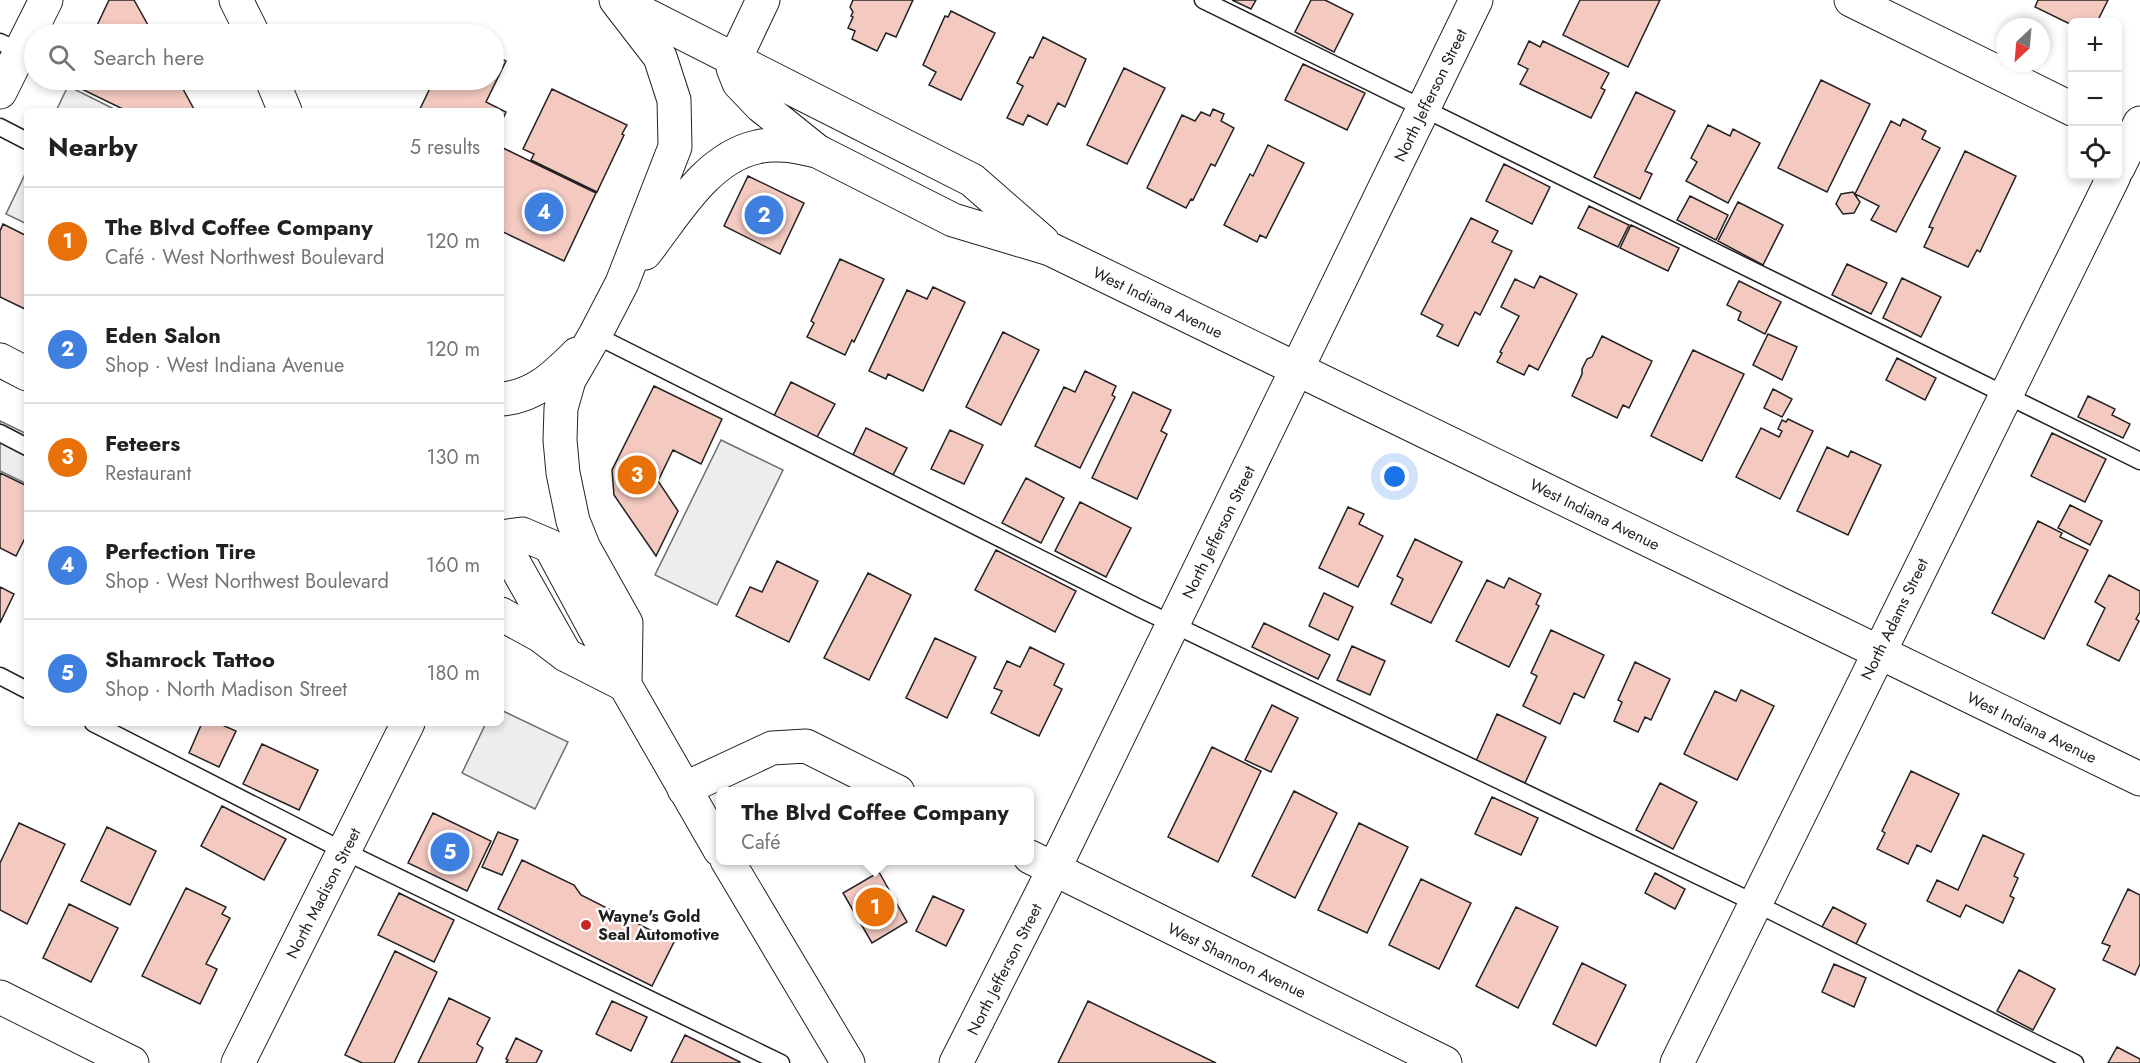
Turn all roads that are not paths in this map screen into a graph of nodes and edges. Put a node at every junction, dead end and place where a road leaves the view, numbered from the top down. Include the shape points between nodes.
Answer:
1 (46, 0) edge
2 (236, 0) edge
3 (763, 0) edge
4 (1203, 0) edge
5 (1476, 0) edge
6 (1851, 0) edge
7 (617, 1) edge
8 (28, 24) edge
9 (248, 24) edge
10 (24, 29) edge
11 (10, 47) edge
12 (735, 59) junction
13 (0, 92) edge
14 (2068, 107) edge
15 (1424, 109) junction
16 (0, 128) edge
17 (2133, 134) edge
18 (24, 140) edge
19 (817, 151) junction
20 (2122, 159) edge
21 (2112, 180) edge
22 (1050, 249) junction
23 (622, 283) junction
24 (595, 335) junction
25 (0, 360) edge
26 (1297, 369) junction
27 (24, 373) edge
28 (2006, 395) junction
29 (504, 398) edge
30 (0, 434) edge
31 (24, 446) edge
32 (2140, 461) edge
33 (504, 537) edge
34 (504, 543) edge
35 (504, 616) edge
36 (1173, 624) junction
37 (1878, 651) junction
38 (566, 655) junction
39 (0, 676) edge
40 (625, 685) junction
41 (24, 688) edge
42 (99, 726) edge
43 (406, 726) edge
44 (2140, 779) edge
45 (888, 787) edge
46 (684, 789) junction
47 (716, 843) edge
48 (344, 851) junction
49 (1042, 863) edge
50 (729, 865) edge
51 (1755, 903) junction
52 (0, 997) edge
53 (132, 1063) edge
54 (238, 1063) edge
55 (781, 1063) edge
56 (848, 1063) edge
57 (956, 1063) edge
58 (1445, 1063) edge
59 (1677, 1063) edge
60 (2075, 1063) edge

1 - 8 street
2 - 9 street
3 - 12 street
4 - 15 lane
5 - 15 street, North Jefferson Street
6 - 14 street
7 - 12 street, West Indiana Avenue
7 - 23 street via 660,57 674,100 675,147
10 - 11 street
11 - 13 street
12 - 19 street, West Indiana Avenue via 734,72 743,88
12 - 22 street, West Indiana Avenue via 972,180
15 - 26 street, North Jefferson Street
15 - 28 lane
16 - 18 lane
17 - 20 street
19 - 22 street, West Indiana Avenue via 953,220
19 - 23 street via 759,146 730,157 698,186
21 - 28 street, North Adams Street
22 - 26 street, West Indiana Avenue
23 - 24 street
24 - 29 street via 544,384 524,395
24 - 36 lane
24 - 40 street via 569,380 561,408 562,467 573,520 584,548 621,615
25 - 27 street
26 - 36 street, North Jefferson Street
26 - 37 street, West Indiana Avenue
28 - 32 lane
28 - 37 street, North Adams Street
30 - 31 lane
33 - 40 street via 522,534 550,546
34 - 38 street
35 - 38 street
36 - 49 street, North Jefferson Street
36 - 51 lane
37 - 44 street, West Indiana Avenue
37 - 51 street, North Adams Street
38 - 40 street
39 - 41 lane
40 - 46 street
42 - 48 lane
43 - 48 street, North Madison Street
45 - 46 street via 806,746 772,748
46 - 47 street
48 - 54 street, North Madison Street
48 - 55 lane
49 - 57 street, North Jefferson Street
49 - 58 street, West Shannon Avenue
50 - 56 street
51 - 59 street, North Adams Street
51 - 60 lane
52 - 53 street

